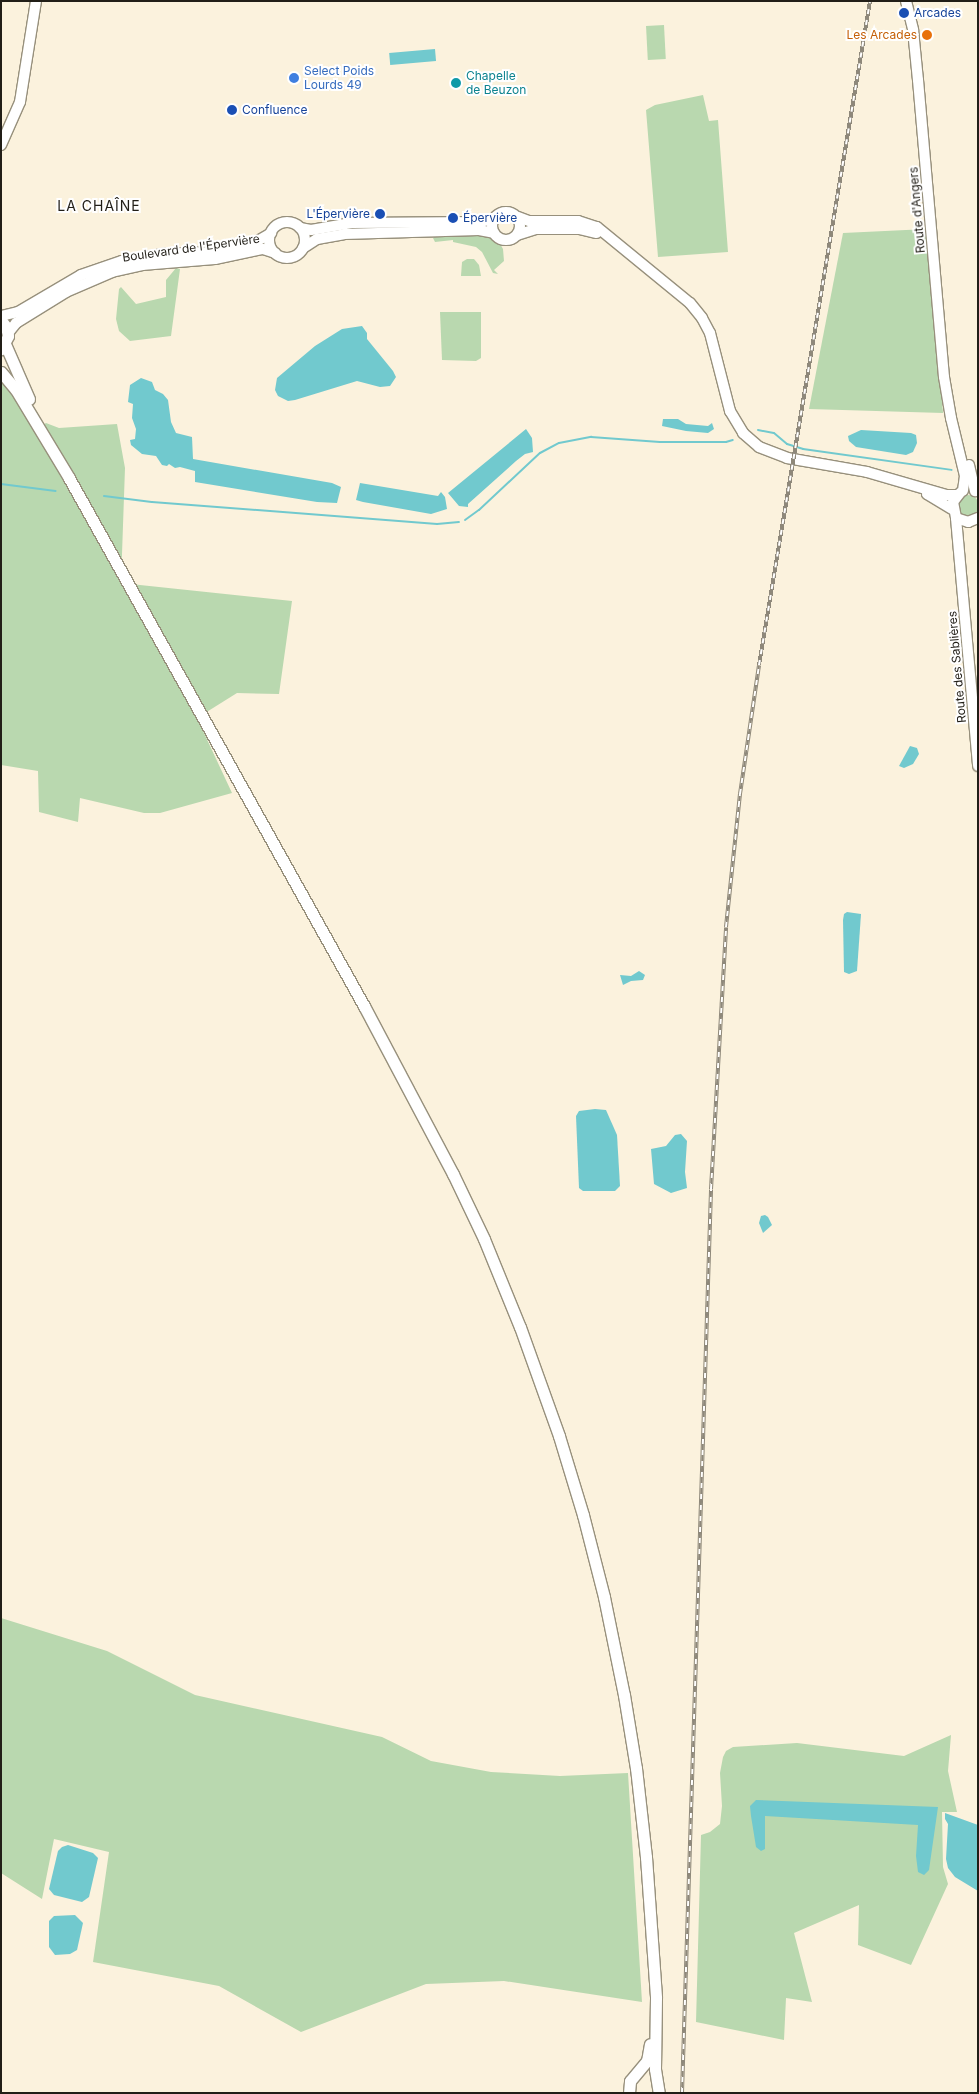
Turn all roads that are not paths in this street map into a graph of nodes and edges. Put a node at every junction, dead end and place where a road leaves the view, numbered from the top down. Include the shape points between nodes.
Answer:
1 (36, 1) edge
2 (906, 1) edge
3 (1, 145) edge
4 (518, 217) junction
5 (494, 219) junction
6 (300, 228) junction
7 (271, 233) junction
8 (494, 233) junction
9 (518, 235) junction
10 (608, 237) junction
11 (303, 248) junction
12 (275, 253) junction
13 (1, 318) edge
14 (5, 342) edge
15 (1, 372) edge
16 (951, 418) junction
17 (50, 446) junction
18 (901, 481) junction
19 (977, 492) edge
20 (960, 493) junction
21 (954, 513) junction
22 (975, 520) edge
23 (961, 566) junction
24 (978, 766) edge
25 (653, 1973) junction
26 (638, 2074) junction
27 (656, 2078) junction
28 (629, 2092) edge
29 (659, 2093) edge

1 - 3 street via 20,102
2 - 16 street, Route d'Angers via 913,30 944,377
4 - 5 street via 507,211
4 - 9 street via 521,226
4 - 10 street via 529,221 584,222 602,230
5 - 6 street via 351,224 311,230
5 - 8 street
6 - 7 street via 287,222
6 - 11 street via 305,237
7 - 12 street via 270,244
7 - 13 street, Boulevard de l'Épervière via 254,243 211,252 161,254 122,261 81,275 18,312
8 - 9 street via 506,240
8 - 11 street via 479,230 344,234 317,239
9 - 10 street via 536,229 570,228
10 - 18 street via 690,303 702,318 712,339 730,411 752,442 778,456
11 - 12 street via 290,258
12 - 14 street, Boulevard de l'Épervière via 263,250 215,259 142,265 112,272 66,292 16,323
13 - 14 main road
14 - 17 main road
15 - 17 main road via 16,390
16 - 19 street, Route d'Angers
16 - 20 street, Route d'Angers via 965,476
17 - 25 main road via 428,1125 480,1232 520,1327 583,1515 615,1646 639,1789
18 - 20 street via 946,495
18 - 21 street via 935,497
19 - 20 street
20 - 21 street, Route d'Angers
21 - 22 street
21 - 23 street, Route des Sablières
22 - 23 street, Route des Sablières via 962,540
23 - 24 street, Route des Sablières
25 - 26 main road via 649,2054
25 - 27 main road
26 - 27 main road via 648,2073
26 - 28 main road via 630,2081
27 - 29 main road

